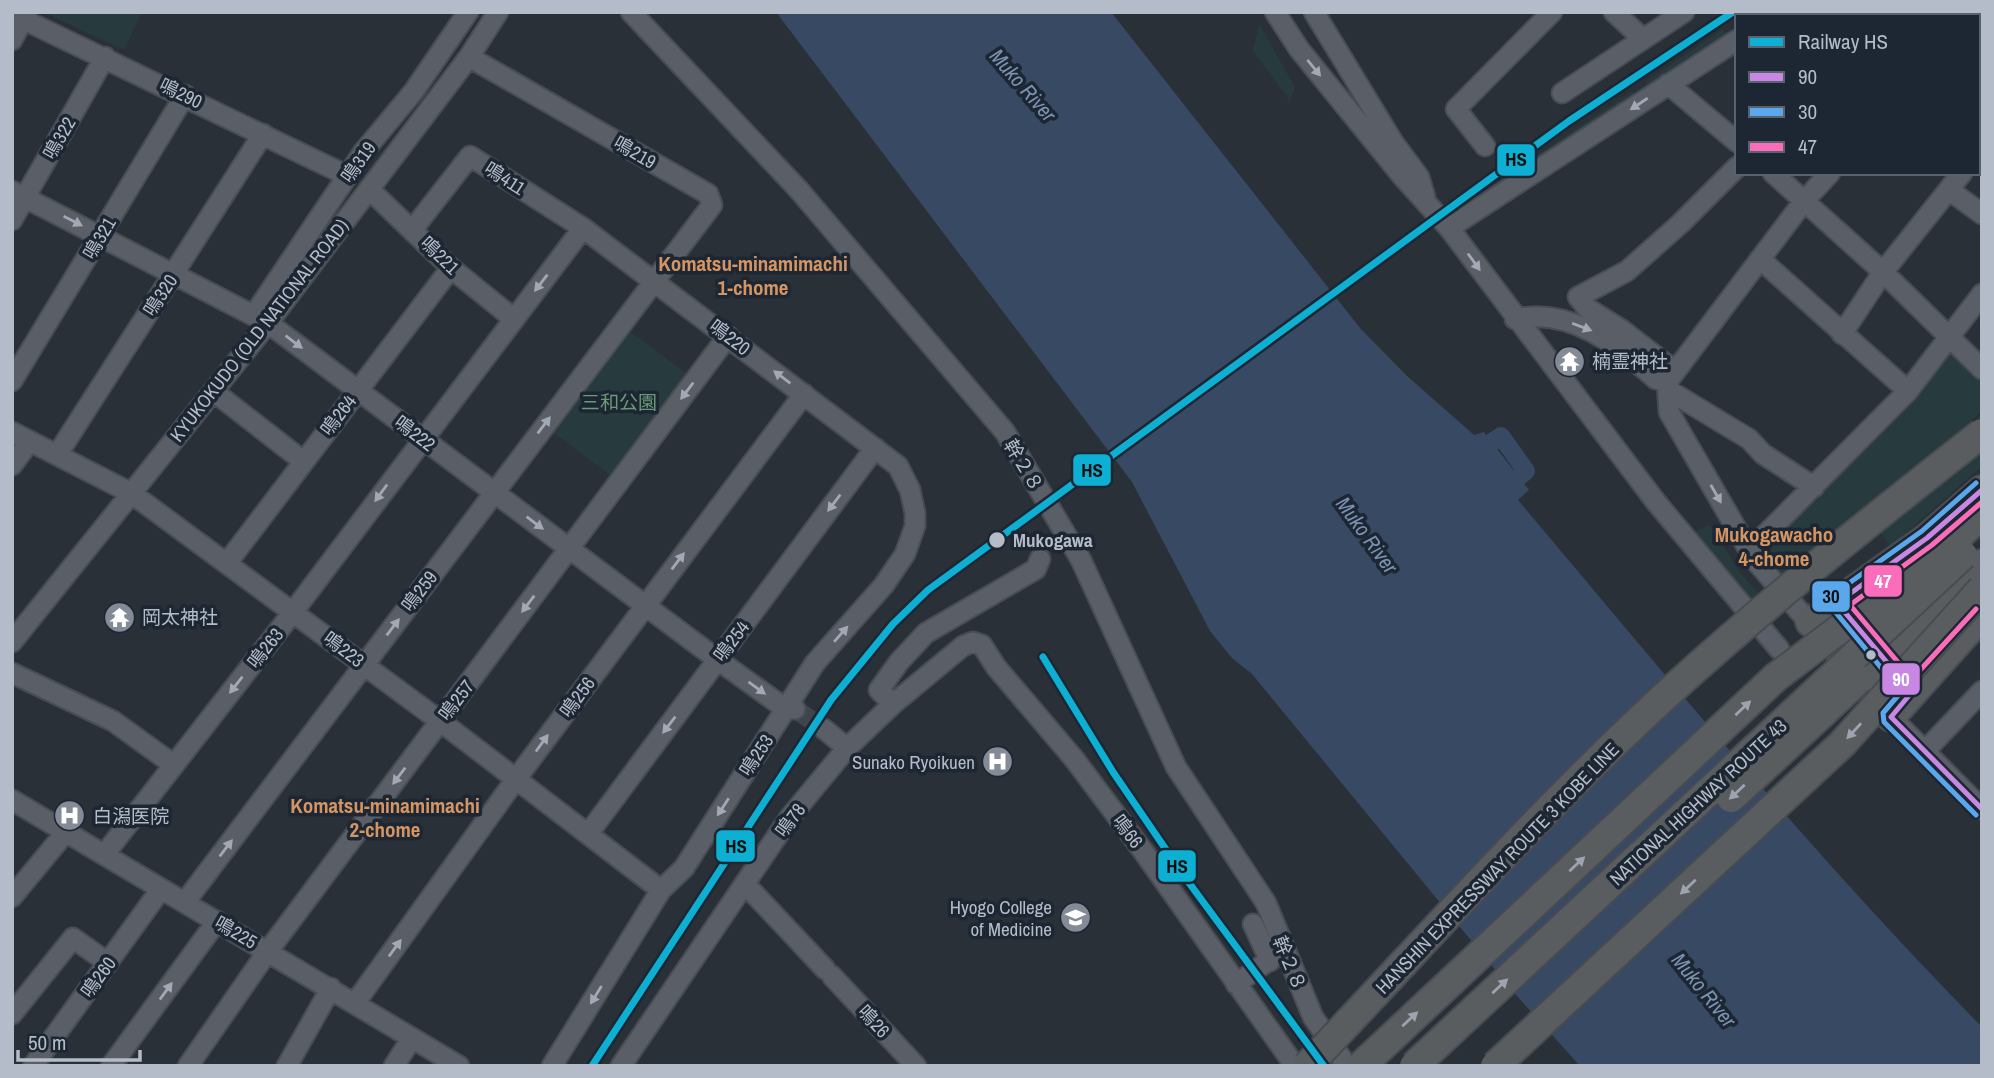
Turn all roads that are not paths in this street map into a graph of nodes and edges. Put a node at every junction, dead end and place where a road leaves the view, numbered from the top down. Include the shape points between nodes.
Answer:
1 (468, 12) edge
2 (498, 12) edge
3 (631, 12) edge
4 (1275, 12) edge
5 (1314, 12) edge
6 (1552, 12) edge
7 (1614, 12) edge
8 (1684, 12) edge
9 (21, 15) edge
10 (1643, 39) junction
11 (12, 40) edge
12 (1735, 41) edge
13 (105, 57) junction
14 (469, 57) junction
15 (1668, 84) junction
16 (1562, 93) dead end
17 (185, 95) junction
18 (263, 134) junction
19 (1735, 140) edge
20 (1485, 146) dead end
21 (1735, 169) edge
22 (1775, 175) edge
23 (1828, 175) edge
24 (1960, 175) edge
25 (348, 176) junction
26 (369, 189) junction
27 (1949, 190) junction
28 (19, 194) edge
29 (1804, 201) junction
30 (1427, 202) junction
31 (1982, 214) edge
32 (12, 220) edge
33 (583, 228) junction
34 (1449, 228) junction
35 (413, 229) junction
36 (101, 235) junction
37 (1760, 259) junction
38 (451, 268) junction
39 (1883, 272) junction
40 (174, 273) junction
41 (653, 280) junction
42 (1982, 294) edge
43 (1516, 318) junction
44 (261, 319) junction
45 (514, 319) junction
46 (1842, 334) junction
47 (728, 336) junction
48 (1948, 338) junction
49 (1982, 369) edge
50 (12, 381) edge
51 (1670, 381) junction
52 (357, 389) junction
53 (213, 391) junction
54 (1908, 391) junction
55 (804, 394) junction
56 (12, 432) edge
57 (1982, 435) edge
58 (422, 438) junction
59 (30, 441) junction
60 (875, 448) junction
61 (57, 455) junction
62 (303, 461) junction
63 (12, 465) edge
64 (1814, 486) junction
65 (1982, 490) edge
66 (494, 492) junction
67 (131, 494) junction
68 (1982, 514) edge
69 (1982, 538) edge
70 (569, 549) junction
71 (1749, 551) junction
72 (227, 563) junction
73 (1038, 564) dead end
74 (1982, 564) edge
75 (1982, 590) edge
76 (644, 605) junction
77 (293, 612) junction
78 (1982, 615) edge
79 (1810, 622) junction
80 (12, 642) edge
81 (973, 642) joint
82 (1779, 649) dead end
83 (718, 660) junction
84 (364, 664) junction
85 (12, 673) edge
86 (1982, 691) edge
87 (889, 700) dead end
88 (791, 709) junction
89 (1891, 717) junction
90 (440, 721) junction
91 (824, 729) tunnel mouth
92 (847, 748) junction
93 (1925, 751) junction
94 (174, 765) junction
95 (516, 779) junction
96 (12, 800) edge
97 (1982, 809) edge
98 (65, 833) junction
99 (588, 834) junction
100 (104, 855) junction
101 (745, 884) junction
102 (161, 888) junction
103 (661, 890) junction
104 (12, 897) edge
105 (185, 902) junction
106 (1464, 906) junction
107 (217, 921) junction
108 (1253, 924) dead end
109 (268, 951) junction
110 (108, 963) junction
111 (1237, 984) junction
112 (331, 988) junction
113 (355, 1003) junction
114 (12, 1014) edge
115 (412, 1038) junction
116 (33, 1066) edge
117 (111, 1066) edge
118 (188, 1066) edge
119 (288, 1066) edge
120 (394, 1066) edge
121 (459, 1066) edge
122 (552, 1066) edge
123 (621, 1066) edge
124 (916, 1066) edge
125 (1295, 1066) edge
126 (1310, 1066) edge
127 (1326, 1066) edge
128 (1347, 1066) edge
129 (1361, 1066) edge
130 (1414, 1066) edge
131 (1442, 1066) edge
132 (1495, 1066) edge

1 - 25 street, 鳴319
2 - 14 street, KYUKOKUDO (OLD NATIONAL ROAD)
3 - 128 street, 幹２８ via 798,189 1005,432 1081,560 1176,766 1266,903 1313,1017
4 -> 30 street via 1306,58
5 - 30 street via 1419,177
6 - 20 street via 1456,109
7 - 10 street
8 - 10 street
9 - 11 street
9 - 13 street, 鳴290
10 - 16 street
12 - 15 street
13 - 17 street, 鳴290
13 - 28 street, 鳴322
14 - 26 street, KYUKOKUDO (OLD NATIONAL ROAD)
14 - 41 street, 鳴219 via 708,194 712,205
15 - 19 street
15 -> 34 street
17 - 18 street, 鳴290
17 - 36 street, 鳴321
18 - 25 street, 鳴290
18 - 40 street, 鳴320
21 - 51 street via 1627,271 1578,297 1587,309 1622,330
22 - 29 street
23 - 29 street
24 - 27 street
25 - 44 street, 鳴319
26 - 35 street, 鳴221
26 - 44 street, KYUKOKUDO (OLD NATIONAL ROAD)
27 - 31 street
27 - 39 street
28 - 32 street, 鳴322
28 -> 36 street, 鳴222
29 - 37 street
29 - 39 street
30 - 34 street
33 - 35 street, 鳴411 via 470,156
33 - 41 street, 鳴220
33 -> 45 street, 鳴263
34 -> 43 street
35 - 38 street, 鳴221
36 - 40 street, 鳴222
36 - 50 street, 鳴321
37 - 46 street
37 - 51 street
38 - 45 street, 鳴221
38 - 52 street, 鳴264
39 - 46 street
39 - 48 street
40 - 44 street, 鳴222
40 - 61 street, 鳴320
41 - 47 street, 鳴220
66 -> 41 street, 鳴259
42 - 48 street
43 -> 51 street via 1588,327 1656,379
43 - 82 street via 1656,502
44 -> 52 street, 鳴222
44 - 53 street, KYUKOKUDO (OLD NATIONAL ROAD)
45 - 58 street, 鳴263
46 - 54 street
55 -> 47 street, 鳴220
47 -> 70 street, 鳴257
48 - 49 street
48 - 54 street
51 - 64 street via 1763,454
51 -> 71 street via 1669,412
52 - 58 street, 鳴222
52 - 62 street, 鳴264
53 - 62 street
53 - 67 street, KYUKOKUDO (OLD NATIONAL ROAD)
54 - 64 street
55 - 60 street, 鳴220
76 -> 55 street, 鳴256
56 - 59 street, 鳴223
57 - 106 highway, HANSHIN EXPRESSWAY ROUTE 3 KOBE LINE, bridge via 1813,570 1677,689 1541,821
57 - 126 highway, HANSHIN EXPRESSWAY ROUTE 3 KOBE LINE, bridge via 1808,570 1675,687 1540,818
58 - 66 street, 鳴222
58 -> 77 street, 鳴263
59 - 61 street, 鳴223
59 - 63 street
60 -> 83 street, 鳴254
88 -> 60 street, 鳴253 via 815,663 897,569 911,538 915,513 910,490 898,466
61 - 67 street, 鳴223
62 - 72 street, 鳴264
64 - 71 street
65 - 79 highway via 1927,538
66 -> 70 street, 鳴222
84 -> 66 street, 鳴259
67 - 72 street, 鳴223
67 - 80 street, KYUKOKUDO (OLD NATIONAL ROAD)
129 -> 68 highway, bridge via 1776,677 1939,554
130 -> 69 highway, NATIONAL HIGHWAY ROUTE 43, bridge
70 - 76 street, 鳴222
70 -> 90 street, 鳴257
71 - 79 street
72 - 77 street, 鳴223
73 - 87 street via 926,634 879,690
74 -> 131 highway, NATIONAL HIGHWAY ROUTE 43, bridge
75 -> 132 highway, bridge via 1842,744
76 - 83 street, 鳴222
95 -> 76 street, 鳴256
77 - 84 street, 鳴223
77 -> 94 street, 鳴263
78 - 89 highway
79 - 89 street
81 - 92 street, 鳴78 via 893,704
81 - 111 street, 鳴66 via 982,645 1075,760
83 -> 88 street, 鳴222
83 -> 99 street, 鳴254
84 - 90 street, 鳴223
105 -> 84 street, 鳴259
85 - 94 street via 113,721
86 - 93 street
88 -> 103 street, 鳴253 via 684,868
89 - 93 street
90 - 95 street, 鳴223
90 -> 109 street, 鳴257
91 - 92 street
92 - 101 street, 鳴78 via 790,817
93 - 97 street
94 - 100 street, 鳴263
95 - 99 street, 鳴223
113 -> 95 street, 鳴256
96 - 98 street, 鳴225
98 - 100 street, 鳴225
98 - 104 street
99 - 103 street, 鳴223
100 - 102 street, 鳴225
101 - 123 street, 鳴78
101 - 124 street, 鳴26
102 - 105 street, 鳴225
102 - 110 street, 鳴260
103 -> 122 street, 鳴253
105 - 107 street, 鳴225
106 - 126 highway, HANSHIN EXPRESSWAY ROUTE 3 KOBE LINE, bridge
106 - 127 highway
107 - 109 street, 鳴225
117 -> 107 street
108 - 111 street via 1267,962
109 - 112 street, 鳴225
109 - 118 street, 鳴257
110 - 114 street via 73,939
110 - 116 street, 鳴260
111 - 125 street, 鳴66
112 - 113 street, 鳴225
112 - 119 street
113 - 115 street, 鳴225
115 - 120 street
115 - 121 street, 鳴225

